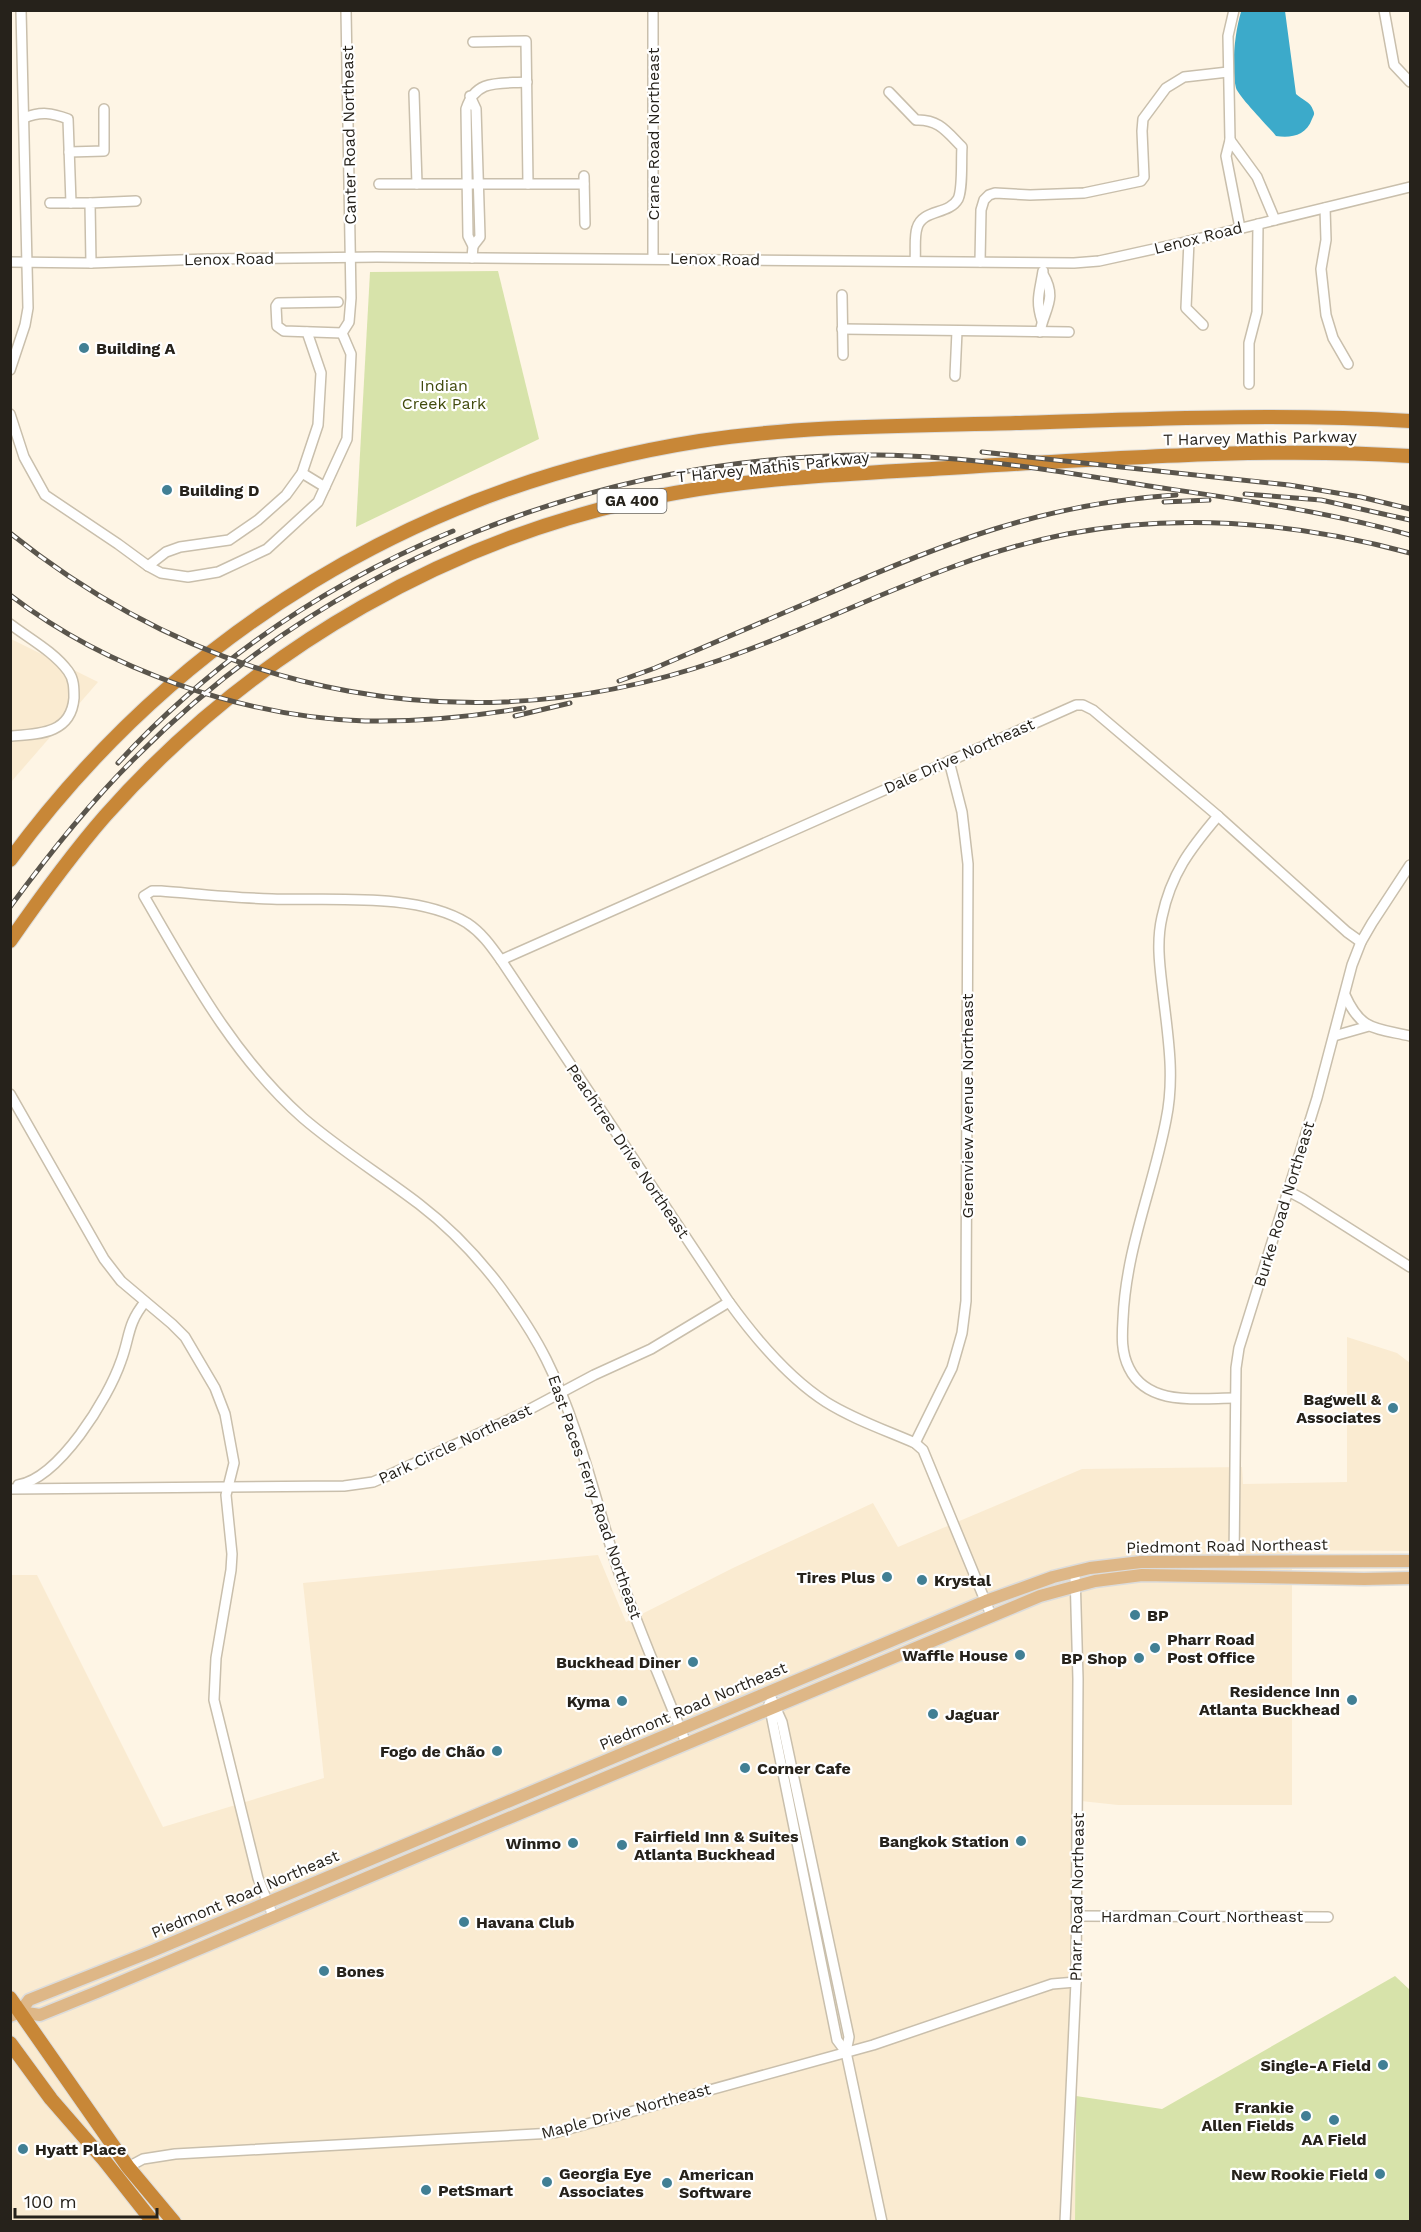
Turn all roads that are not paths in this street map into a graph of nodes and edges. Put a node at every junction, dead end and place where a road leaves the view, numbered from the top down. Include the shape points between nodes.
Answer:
1 (21, 10) edge
2 (346, 10) edge
3 (653, 10) edge
4 (1234, 10) edge
5 (1384, 10) edge
6 (473, 42) dead end
7 (10, 57) edge
8 (22, 57) junction
9 (1228, 72) junction
10 (527, 82) junction
11 (1410, 82) edge
12 (889, 92) dead end
13 (414, 93) dead end
14 (104, 109) dead end
15 (24, 122) junction
16 (1230, 140) junction
17 (69, 152) junction
18 (1245, 161) junction
19 (1228, 165) junction
20 (379, 184) dead end
21 (417, 184) junction
22 (472, 184) junction
23 (528, 184) junction
24 (1410, 187) edge
25 (136, 201) dead end
26 (50, 203) dead end
27 (71, 203) junction
28 (90, 203) junction
29 (1325, 208) junction
30 (1275, 220) junction
31 (585, 224) dead end
32 (1258, 224) junction
33 (1240, 228) junction
34 (1189, 241) junction
35 (472, 258) junction
36 (653, 258) junction
37 (351, 259) junction
38 (915, 261) junction
39 (10, 262) edge
40 (980, 262) junction
41 (1043, 262) junction
42 (27, 263) junction
43 (91, 263) junction
44 (842, 295) dead end
45 (338, 302) dead end
46 (1203, 325) dead end
47 (842, 329) junction
48 (957, 331) junction
49 (307, 332) junction
50 (1040, 332) junction
51 (1069, 332) dead end
52 (342, 333) junction
53 (843, 355) dead end
54 (1348, 364) dead end
55 (10, 370) edge
56 (955, 376) dead end
57 (1249, 384) dead end
58 (10, 414) edge
59 (1410, 421) edge
60 (1410, 456) edge
61 (302, 473) junction
62 (325, 487) junction
63 (148, 566) junction
64 (10, 624) edge
65 (10, 736) edge
66 (949, 761) junction
67 (1218, 816) junction
68 (10, 860) edge
69 (1410, 865) edge
70 (144, 896) joint
71 (10, 941) edge
72 (1361, 942) junction
73 (501, 960) junction
74 (1345, 995) junction
75 (1369, 1026) junction
76 (1334, 1036) junction
77 (1410, 1036) edge
78 (10, 1094) edge
79 (1288, 1191) junction
80 (1410, 1267) edge
81 (145, 1302) junction
82 (729, 1302) junction
83 (561, 1393) junction
84 (1235, 1398) junction
85 (915, 1443) junction
86 (227, 1487) junction
87 (10, 1488) edge
88 (1234, 1561) junction
89 (1410, 1561) edge
90 (1075, 1573) junction
91 (1410, 1578) edge
92 (1077, 1586) junction
93 (986, 1601) junction
94 (991, 1615) junction
95 (769, 1693) junction
96 (772, 1707) junction
97 (680, 1729) junction
98 (686, 1743) junction
99 (267, 1903) junction
100 (273, 1916) junction
101 (1077, 1916) junction
102 (1328, 1917) dead end
103 (1076, 1982) junction
104 (10, 1998) edge
105 (15, 2014) edge
106 (10, 2043) edge
107 (846, 2052) junction
108 (128, 2167) junction
109 (153, 2222) edge
110 (174, 2222) edge
111 (882, 2222) edge
112 (1065, 2222) edge

1 - 8 street
2 - 37 street, Canter Road Northeast
3 - 36 street, Crane Road Northeast
4 - 9 street via 1228,36
5 - 11 street via 1394,65
6 - 10 street via 526,41
7 - 8 street
8 - 15 street
9 - 16 street
9 - 40 street via 1184,77 1166,88 1143,119 1141,181 1084,194 989,195 981,210
10 - 22 street via 485,85 470,96 476,109
10 - 23 street
12 - 38 street via 916,120 930,119 962,147 960,195 956,203 924,217 917,227
13 - 21 street
14 - 17 street via 104,151
15 - 17 street via 54,115 68,119
15 - 42 street
16 - 18 street
16 - 19 street
17 - 27 street
18 - 19 street
18 - 30 street via 1257,177
19 - 33 street
20 - 21 street
21 - 22 street
22 - 23 street
22 - 35 street via 480,237 473,246
23 - 31 street via 584,180
24 - 29 street, Lenox Road
25 - 28 street
26 - 27 street
27 - 28 street
28 - 43 street
29 - 30 street, Lenox Road
29 - 54 street via 1326,240 1321,269 1326,315 1333,338
30 - 32 street, Lenox Road
32 - 33 street, Lenox Road
32 - 57 street via 1257,312 1249,343
33 - 34 street, Lenox Road
34 - 41 street, Lenox Road via 1099,261
34 - 46 street via 1186,308
35 - 36 street, Lenox Road
35 - 37 street, Lenox Road
36 - 38 street, Lenox Road
37 - 43 street, Lenox Road
37 - 52 street, Canter Road Northeast via 349,322
38 - 40 street, Lenox Road
39 - 42 street, Lenox Road
40 - 41 street, Lenox Road
41 - 50 street via 1038,291
42 - 43 street, Lenox Road
42 - 55 street via 28,308
44 - 47 street
45 - 49 street via 278,303 280,329
47 - 48 street
47 - 53 street
48 - 50 street
48 - 56 street
49 - 52 street
49 - 61 street via 321,373 318,425
50 - 51 street
52 - 62 street via 351,354 347,439
58 - 63 street via 24,458 45,495
59 - 68 highway, T Harvey Mathis Parkway via 1191,418 807,430 664,447 530,481 464,505 378,544 247,624 115,736 67,788
60 - 71 highway, T Harvey Mathis Parkway / GA 400 via 1192,453 776,480 672,493 544,526 450,562 390,591 321,631 249,682 196,725 125,794
61 - 62 street
61 - 63 street via 286,495 229,540 180,547
62 - 63 street via 318,502 267,549 218,572 173,576
64 - 65 street via 57,658 70,673 74,687 73,706 63,724 47,732
66 - 67 street, Dale Drive Northeast via 1070,706 1083,705
66 - 73 street, Dale Drive Northeast
66 - 85 street, Greenview Avenue Northeast via 962,812 968,864 966,1301 952,1368
67 - 72 street, Dale Drive Northeast
67 - 84 street via 1180,865 1161,919 1159,958 1171,1095 1130,1258 1122,1338 1129,1369 1152,1392 1172,1397
69 - 72 street, Burke Road Northeast
70 - 73 street, Peachtree Drive Northeast via 161,891 412,906 466,922 485,938
70 - 83 street, East Paces Ferry Road Northeast via 217,1018 252,1066 304,1118 420,1206 467,1249 527,1326
72 - 74 street, Burke Road Northeast
73 - 82 street, Peachtree Drive Northeast
74 - 75 street via 1356,1016
74 - 76 street, Burke Road Northeast
75 - 76 street
75 - 77 street
76 - 79 street, Burke Road Northeast
78 - 81 street via 104,1259
79 - 80 street
79 - 84 street, Burke Road Northeast via 1239,1348
81 - 86 street via 185,1338 215,1388 225,1413 234,1462
81 - 87 street via 132,1321 110,1388 66,1452 35,1480
82 - 83 street, Park Circle Northeast via 651,1349
82 - 85 street, Peachtree Drive Northeast via 761,1343 812,1392 841,1410
83 - 86 street, Park Circle Northeast via 373,1482 344,1486
83 - 97 street, East Paces Ferry Road Northeast via 619,1574
84 - 88 street, Burke Road Northeast
85 - 93 street via 928,1459
86 - 87 street, Park Circle Northeast
86 - 99 street via 231,1570 216,1658 214,1700
88 - 89 main road, Piedmont Road Northeast
88 - 90 main road, Piedmont Road Northeast via 1141,1562
90 - 92 street, Pharr Road Northeast
90 - 93 main road, Piedmont Road Northeast via 1033,1583
91 - 92 main road, Piedmont Road Northeast via 1142,1575
92 - 94 main road, Piedmont Road Northeast
92 - 101 street, Pharr Road Northeast
93 - 94 street
93 - 95 main road, Piedmont Road Northeast
94 - 96 main road, Piedmont Road Northeast
95 - 96 street
95 - 97 main road, Piedmont Road Northeast
96 - 98 main road, Piedmont Road Northeast
96 - 107 street via 837,2040
97 - 98 street, East Paces Ferry Road Northeast
97 - 99 main road, Piedmont Road Northeast
98 - 100 main road, Piedmont Road Northeast
99 - 100 street
99 - 105 main road, Piedmont Road Northeast via 29,2000
100 - 105 main road, Piedmont Road Northeast via 40,2015
101 - 102 street, Hardman Court Northeast
101 - 103 street, Pharr Road Northeast
103 - 107 street, Maple Drive Northeast via 1052,1984
103 - 112 street, Pharr Road Northeast
104 - 105 highway
105 - 108 highway
106 - 109 highway
107 - 108 street, Maple Drive Northeast via 554,2133 175,2154 143,2159
107 - 111 street
108 - 110 highway

